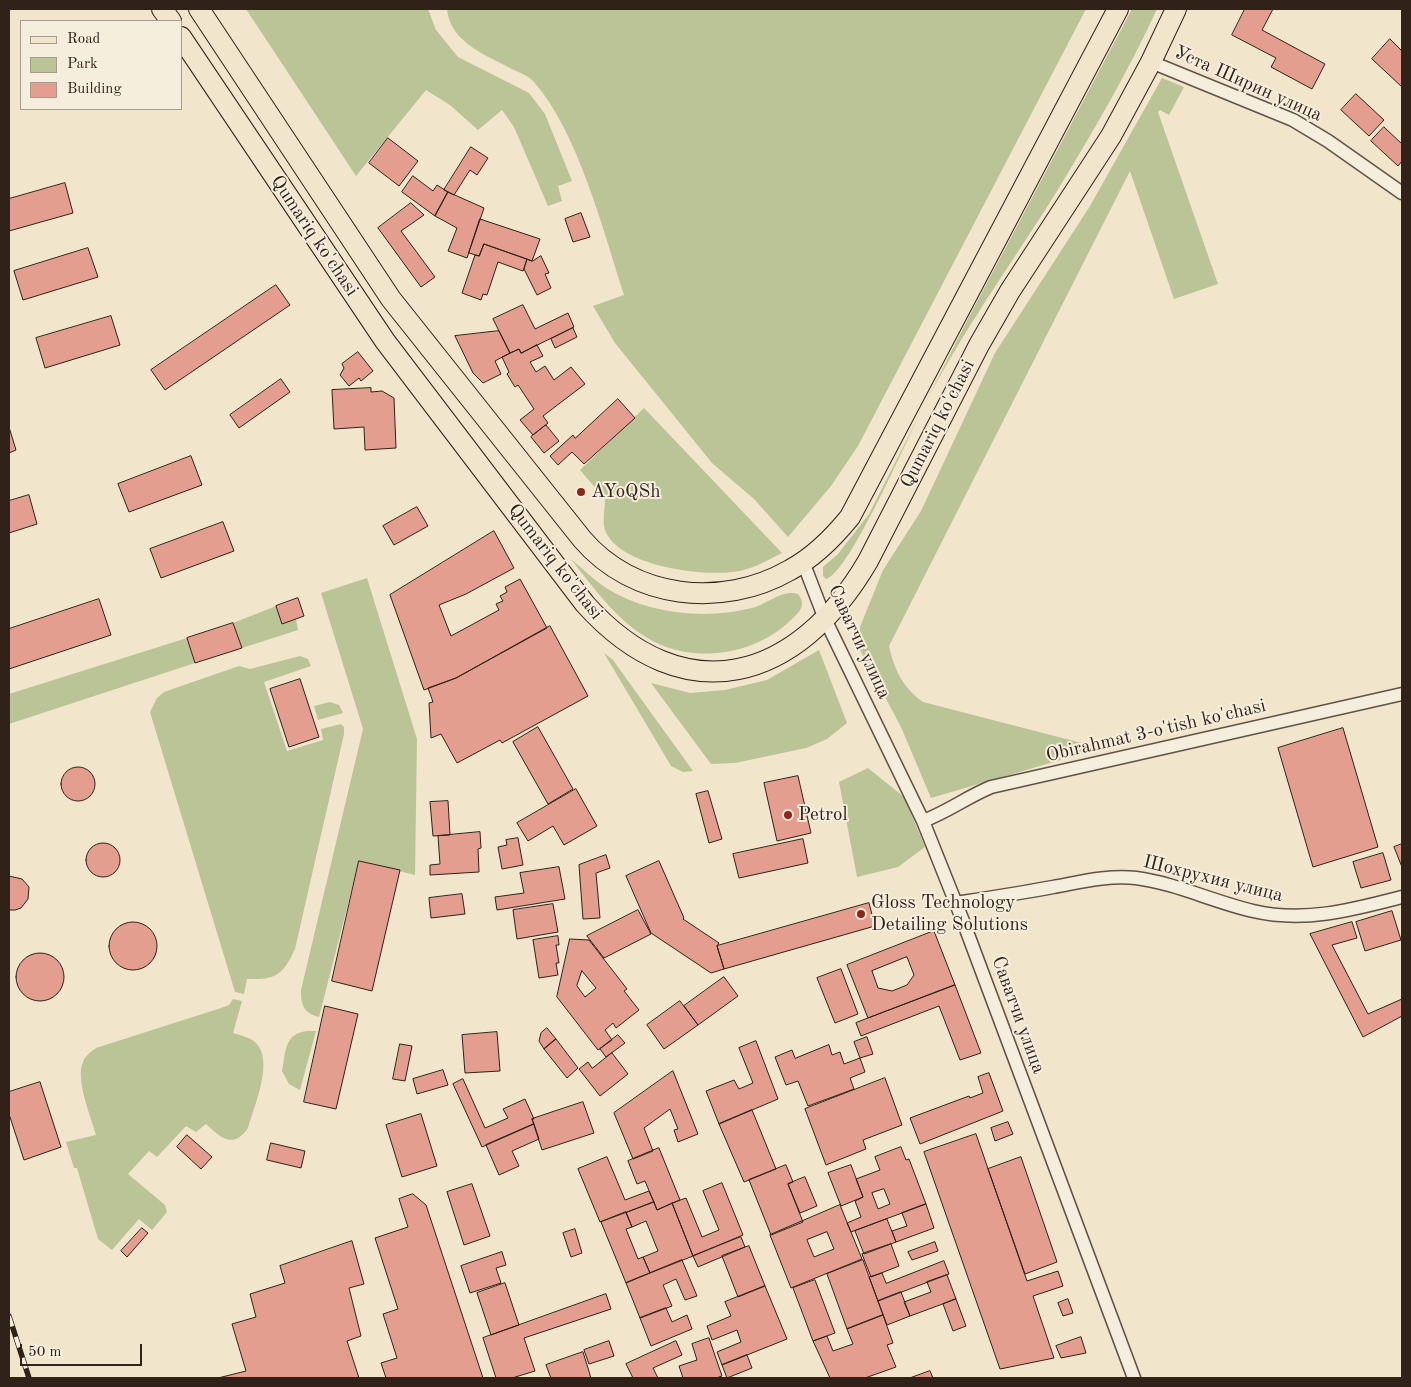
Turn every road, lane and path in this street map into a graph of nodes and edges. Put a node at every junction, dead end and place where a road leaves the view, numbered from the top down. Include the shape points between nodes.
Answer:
1 (162, 9) edge
2 (199, 9) edge
3 (1118, 9) edge
4 (1176, 9) edge
5 (170, 20) edge
6 (182, 38) edge
7 (1152, 62) junction
8 (1402, 193) edge
9 (332, 211) junction
10 (309, 228) junction
11 (803, 562) junction
12 (826, 619) junction
13 (1402, 694) edge
14 (923, 821) junction
15 (1402, 897) edge
16 (956, 903) junction
17 (1134, 1378) edge

1 - 5 main road
2 - 9 main road, Qumariq ko'chasi
3 - 11 main road, Qumariq ko'chasi via 854,510 834,535
4 - 7 main road, Qumariq ko'chasi
6 - 10 main road, Qumariq ko'chasi
7 - 8 street, Уста Ширин улица via 1293,120
7 - 12 main road, Qumariq ko'chasi via 1111,136 1010,291 979,345 868,561 853,586
9 - 10 main road
9 - 11 main road, Qumariq ko'chasi via 416,332 587,546 607,564 649,586 678,592 707,592 763,582
10 - 12 main road, Qumariq ko'chasi via 385,341 576,594 623,641 671,666 697,671 724,671 775,656 798,643
11 - 12 street, Саватчи улица
12 - 14 street, Саватчи улица
13 - 14 street, Obirahmat 3-o'tish ko'chasi via 991,787
14 - 16 street, Саватчи улица
15 - 16 street, Шохрухия улица via 1338,913 1294,917 1253,911 1158,882 1113,877 1089,878
16 - 17 street, Саватчи улица

